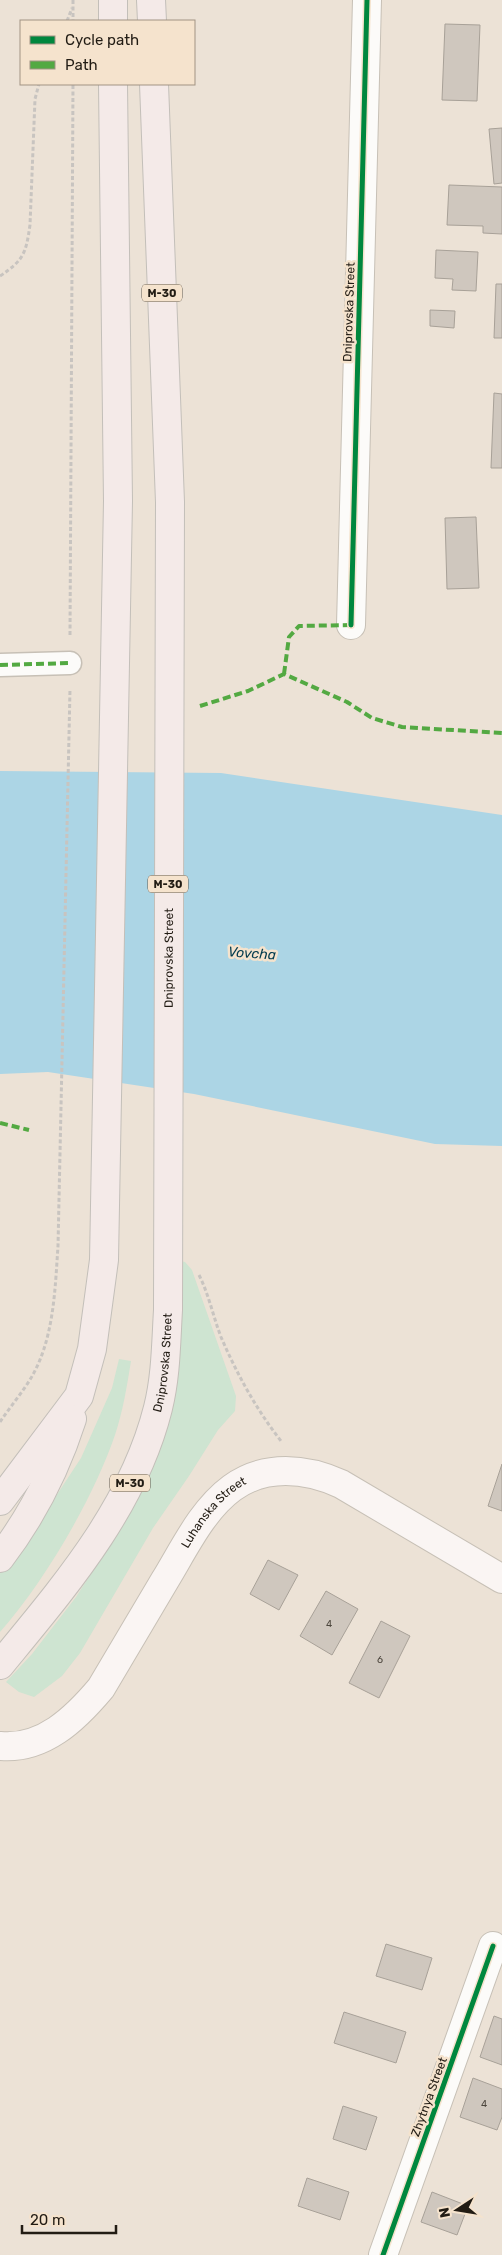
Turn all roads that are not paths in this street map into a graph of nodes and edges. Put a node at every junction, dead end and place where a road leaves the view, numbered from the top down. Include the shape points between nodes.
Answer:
1 (113, 0) edge
2 (151, 0) edge
3 (367, 0) edge
4 (113, 20) edge
5 (152, 20) edge
6 (114, 85) edge
7 (154, 85) edge
8 (350, 625) dead end
9 (70, 663) road end
10 (0, 665) edge
11 (79, 1396) junction
12 (0, 1501) edge
13 (0, 1558) edge
14 (502, 1579) edge
15 (0, 1665) edge
16 (0, 1746) edge
17 (493, 1946) dead end
18 (383, 2255) edge

1 - 4 highway
2 - 5 highway
3 - 8 street, Dniprovska Street
6 - 11 highway via 118,501 104,1260 92,1350
7 - 15 highway, Dniprovska Street / М-30 via 170,502 166,1362 158,1407 143,1456 126,1493 98,1541
9 - 10 street
11 - 12 highway
11 - 13 highway via 65,1439 34,1508
14 - 16 main road, Luhanska Street via 323,1475 298,1470 252,1478 232,1488 192,1535 101,1688 85,1707 61,1728 36,1742
17 - 18 street, Zhytnya Street

